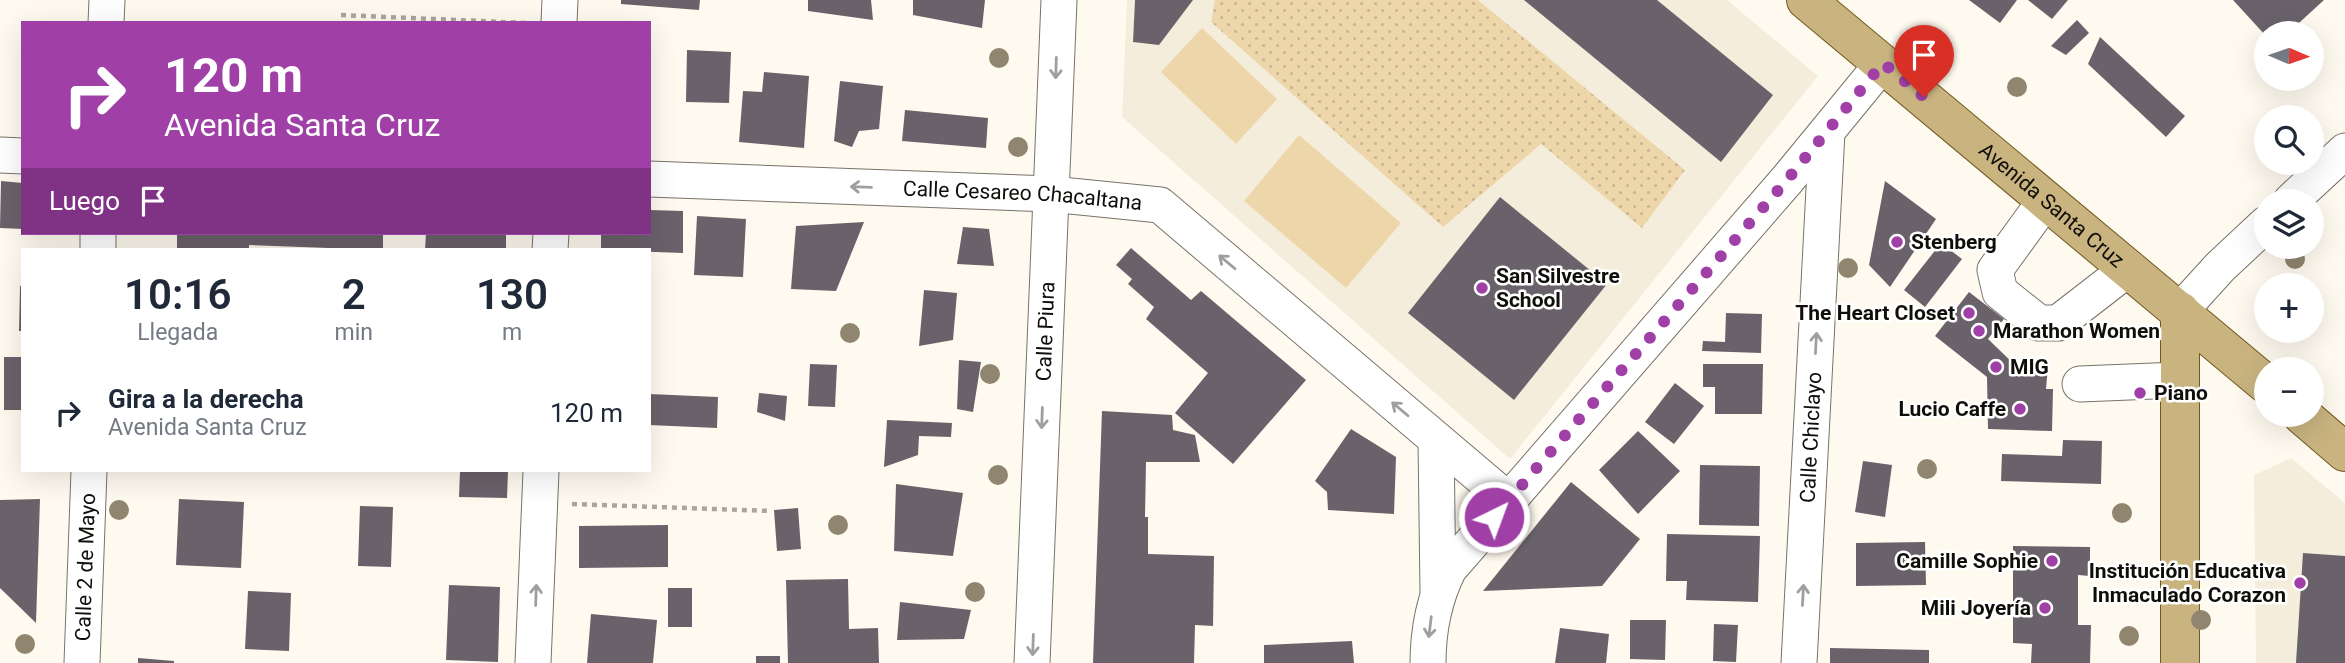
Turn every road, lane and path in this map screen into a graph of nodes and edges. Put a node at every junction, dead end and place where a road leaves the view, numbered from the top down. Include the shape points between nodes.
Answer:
1 (107, 0) edge
2 (560, 0) edge
3 (1059, 0) edge
4 (1806, 0) edge
5 (341, 15) dead end
6 (106, 21) edge
7 (482, 21) edge
8 (559, 21) edge
9 (1883, 63) junction
10 (1827, 132) junction
11 (2345, 151) edge
12 (0, 156) edge
13 (21, 156) edge
14 (651, 180) edge
15 (1787, 180) junction
16 (2304, 189) edge
17 (1051, 194) junction
18 (2045, 201) junction
19 (1824, 211) junction
20 (2254, 235) edge
21 (2129, 268) junction
22 (2180, 311) junction
23 (2254, 374) edge
24 (2178, 380) junction
25 (2080, 384) dead end
26 (2316, 427) edge
27 (1436, 440) junction
28 (2345, 452) edge
29 (89, 472) edge
30 (540, 487) edge
31 (1508, 500) junction
32 (772, 511) dead end
33 (1438, 592) junction
34 (82, 663) edge
35 (533, 663) edge
36 (1032, 663) edge
37 (1428, 663) edge
38 (1799, 663) edge
39 (2180, 663) edge

1 - 6 street
2 - 8 street
3 -> 17 street, Calle Piura
4 - 9 main road, Avenida Santa Cruz
5 - 7 path
9 - 10 street
9 - 18 main road, Avenida Santa Cruz
10 - 15 street
10 - 19 street, Calle Chiclayo
11 - 16 street
12 - 13 street
17 -> 14 street, Calle Cesareo Chacaltana
15 - 19 street via 1806,186
15 - 31 street
27 -> 17 street, Calle Cesareo Chacaltana via 1160,205
17 -> 36 street, Calle Piura
18 - 21 main road, Avenida Santa Cruz
18 - 21 street via 1995,270 2000,292 2029,316 2039,323 2058,323
38 -> 19 street, Calle Chiclayo
20 - 22 street
21 - 22 main road, Avenida Santa Cruz
22 - 23 main road, Avenida Santa Cruz
22 - 24 main road
24 - 25 street
24 - 39 main road
26 - 28 main road
27 - 31 street, Calle Cesareo Chacaltana
27 - 33 street
29 - 34 street, Calle 2 de Mayo
30 - 32 path
35 -> 30 street
31 - 33 street via 1449,569
33 -> 37 street

